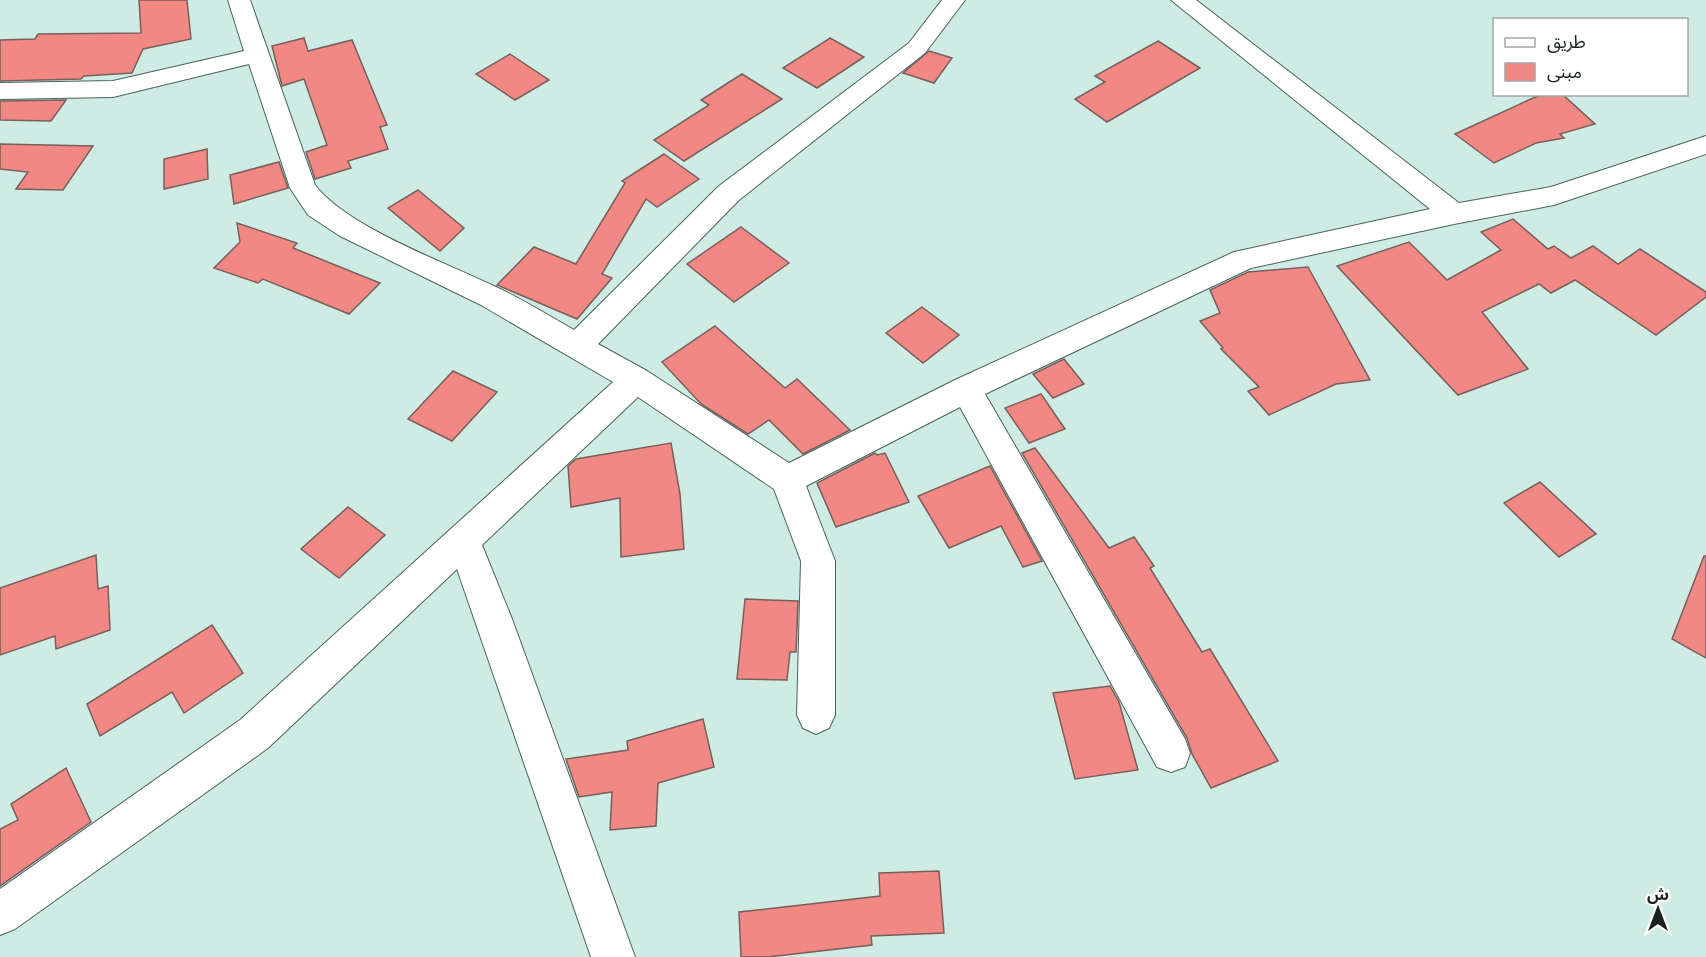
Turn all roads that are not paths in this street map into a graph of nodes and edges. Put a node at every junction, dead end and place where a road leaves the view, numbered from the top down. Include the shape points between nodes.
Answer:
1 (239, 0) edge
2 (954, 0) edge
3 (1182, 0) edge
4 (257, 55) junction
5 (0, 91) edge
6 (1694, 148) edge
7 (1706, 168) edge
8 (1454, 214) junction
9 (576, 347) junction
10 (636, 380) junction
11 (966, 389) junction
12 (787, 480) junction
13 (463, 541) junction
14 (816, 715) dead end
15 (1171, 753) dead end
16 (0, 914) edge
17 (613, 957) edge

1 - 4 street
2 - 9 street via 917,48 729,193
3 - 8 street
4 - 5 street via 113,89
4 - 9 street via 303,188 318,208 350,229 491,297
6 - 7 street
6 - 8 street via 1554,196
8 - 11 street via 1244,260
9 - 10 street
10 - 12 street
10 - 13 street
11 - 12 street
11 - 15 street
12 - 14 street via 818,561
13 - 16 street via 254,734
13 - 17 street

